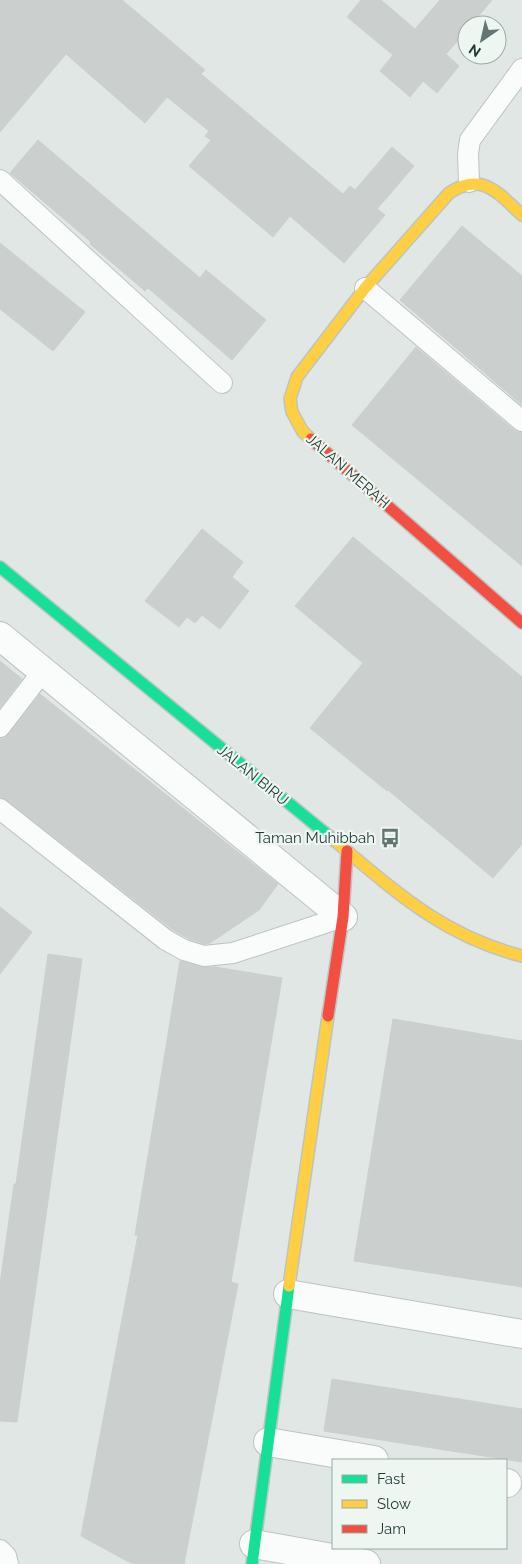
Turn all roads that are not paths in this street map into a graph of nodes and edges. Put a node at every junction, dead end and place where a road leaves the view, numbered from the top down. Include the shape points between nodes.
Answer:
1 (522, 70) edge
2 (0, 180) edge
3 (469, 182) junction
4 (522, 215) edge
5 (365, 288) junction
6 (222, 383) dead end
7 (522, 421) edge
8 (0, 567) edge
9 (522, 623) edge
10 (0, 636) edge
11 (43, 671) junction
12 (0, 727) edge
13 (0, 809) edge
14 (347, 851) junction
15 (343, 917) junction
16 (522, 956) edge
17 (288, 1294) junction
18 (522, 1334) edge
19 (268, 1442) junction
20 (368, 1459) edge
21 (0, 1550) edge
22 (253, 1554) edge
23 (8, 1564) edge
24 (366, 1564) edge

1 - 3 lane via 470,140
2 - 6 lane
3 - 4 street via 491,189
3 - 5 street, JALAN MERAH via 458,185 449,193
5 - 7 lane
5 - 9 street, JALAN MERAH via 298,377 291,390 290,405 294,419 302,432
8 - 14 street, JALAN BIRU
10 - 11 street
11 - 12 lane
11 - 15 street
13 - 15 lane via 166,940 184,950 204,956 232,953
14 - 15 street
14 - 16 street, JALAN BIRU via 433,919 467,939
15 - 17 street
17 - 18 street
17 - 19 street
19 - 20 street
19 - 22 street
21 - 23 lane
22 - 24 street

